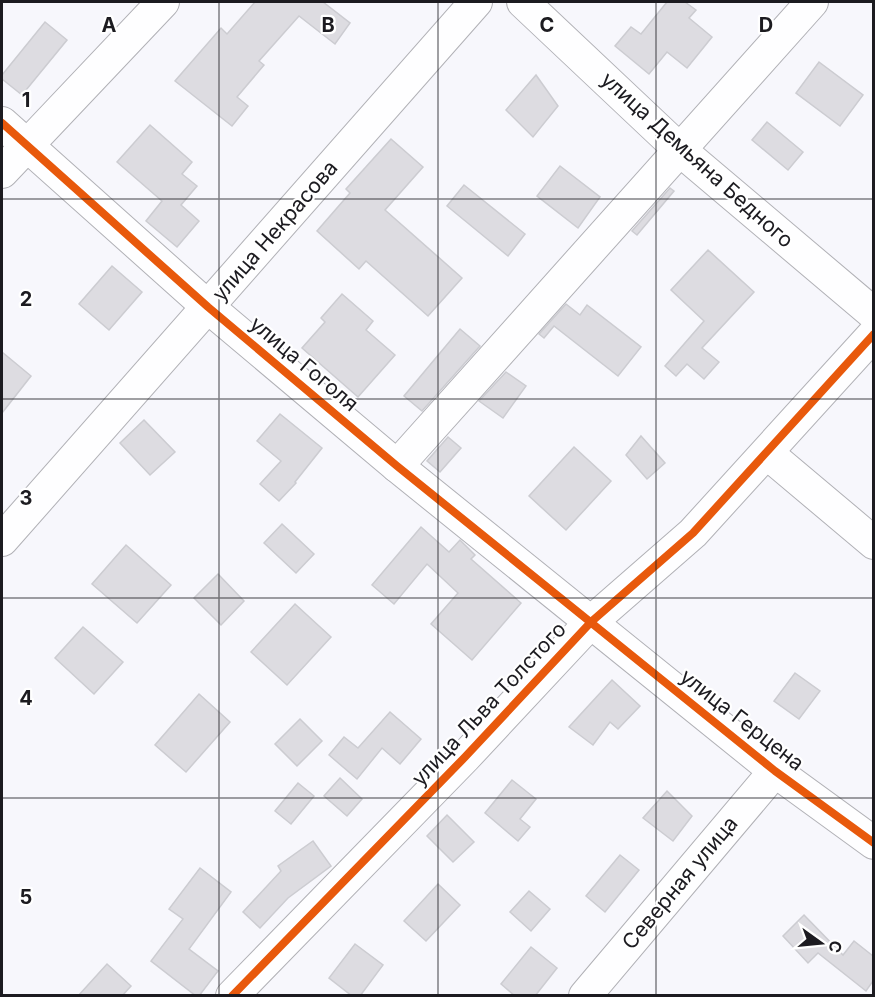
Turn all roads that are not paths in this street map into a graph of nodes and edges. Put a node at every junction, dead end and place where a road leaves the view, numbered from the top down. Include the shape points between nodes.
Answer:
1 (163, 2) edge
2 (476, 2) edge
3 (523, 2) edge
4 (812, 2) edge
5 (2, 123) edge
6 (27, 145) junction
7 (680, 150) junction
8 (2, 172) edge
9 (208, 307) junction
10 (873, 314) edge
11 (873, 334) edge
12 (767, 453) junction
13 (396, 466) junction
14 (2, 540) edge
15 (873, 543) edge
16 (591, 622) junction
17 (776, 771) junction
18 (873, 843) edge
19 (232, 996) edge
20 (585, 996) edge

1 - 6 street
2 - 9 street, улица Некрасова
3 - 7 street, улица Демьяна Бедного
4 - 7 street
5 - 6 street, улица Гоголя
6 - 8 street
6 - 9 street, улица Гоголя
7 - 10 street, улица Демьяна Бедного
7 - 13 street
9 - 13 street, улица Гоголя
9 - 14 street, улица Некрасова
11 - 12 street, улица Льва Толстого
12 - 15 street
12 - 16 street, улица Льва Толстого via 693,533
13 - 16 street, улица Гоголя
16 - 17 street, улица Герцена
16 - 19 street, улица Льва Толстого
17 - 18 street, улица Герцена
17 - 20 street, Северная улица

